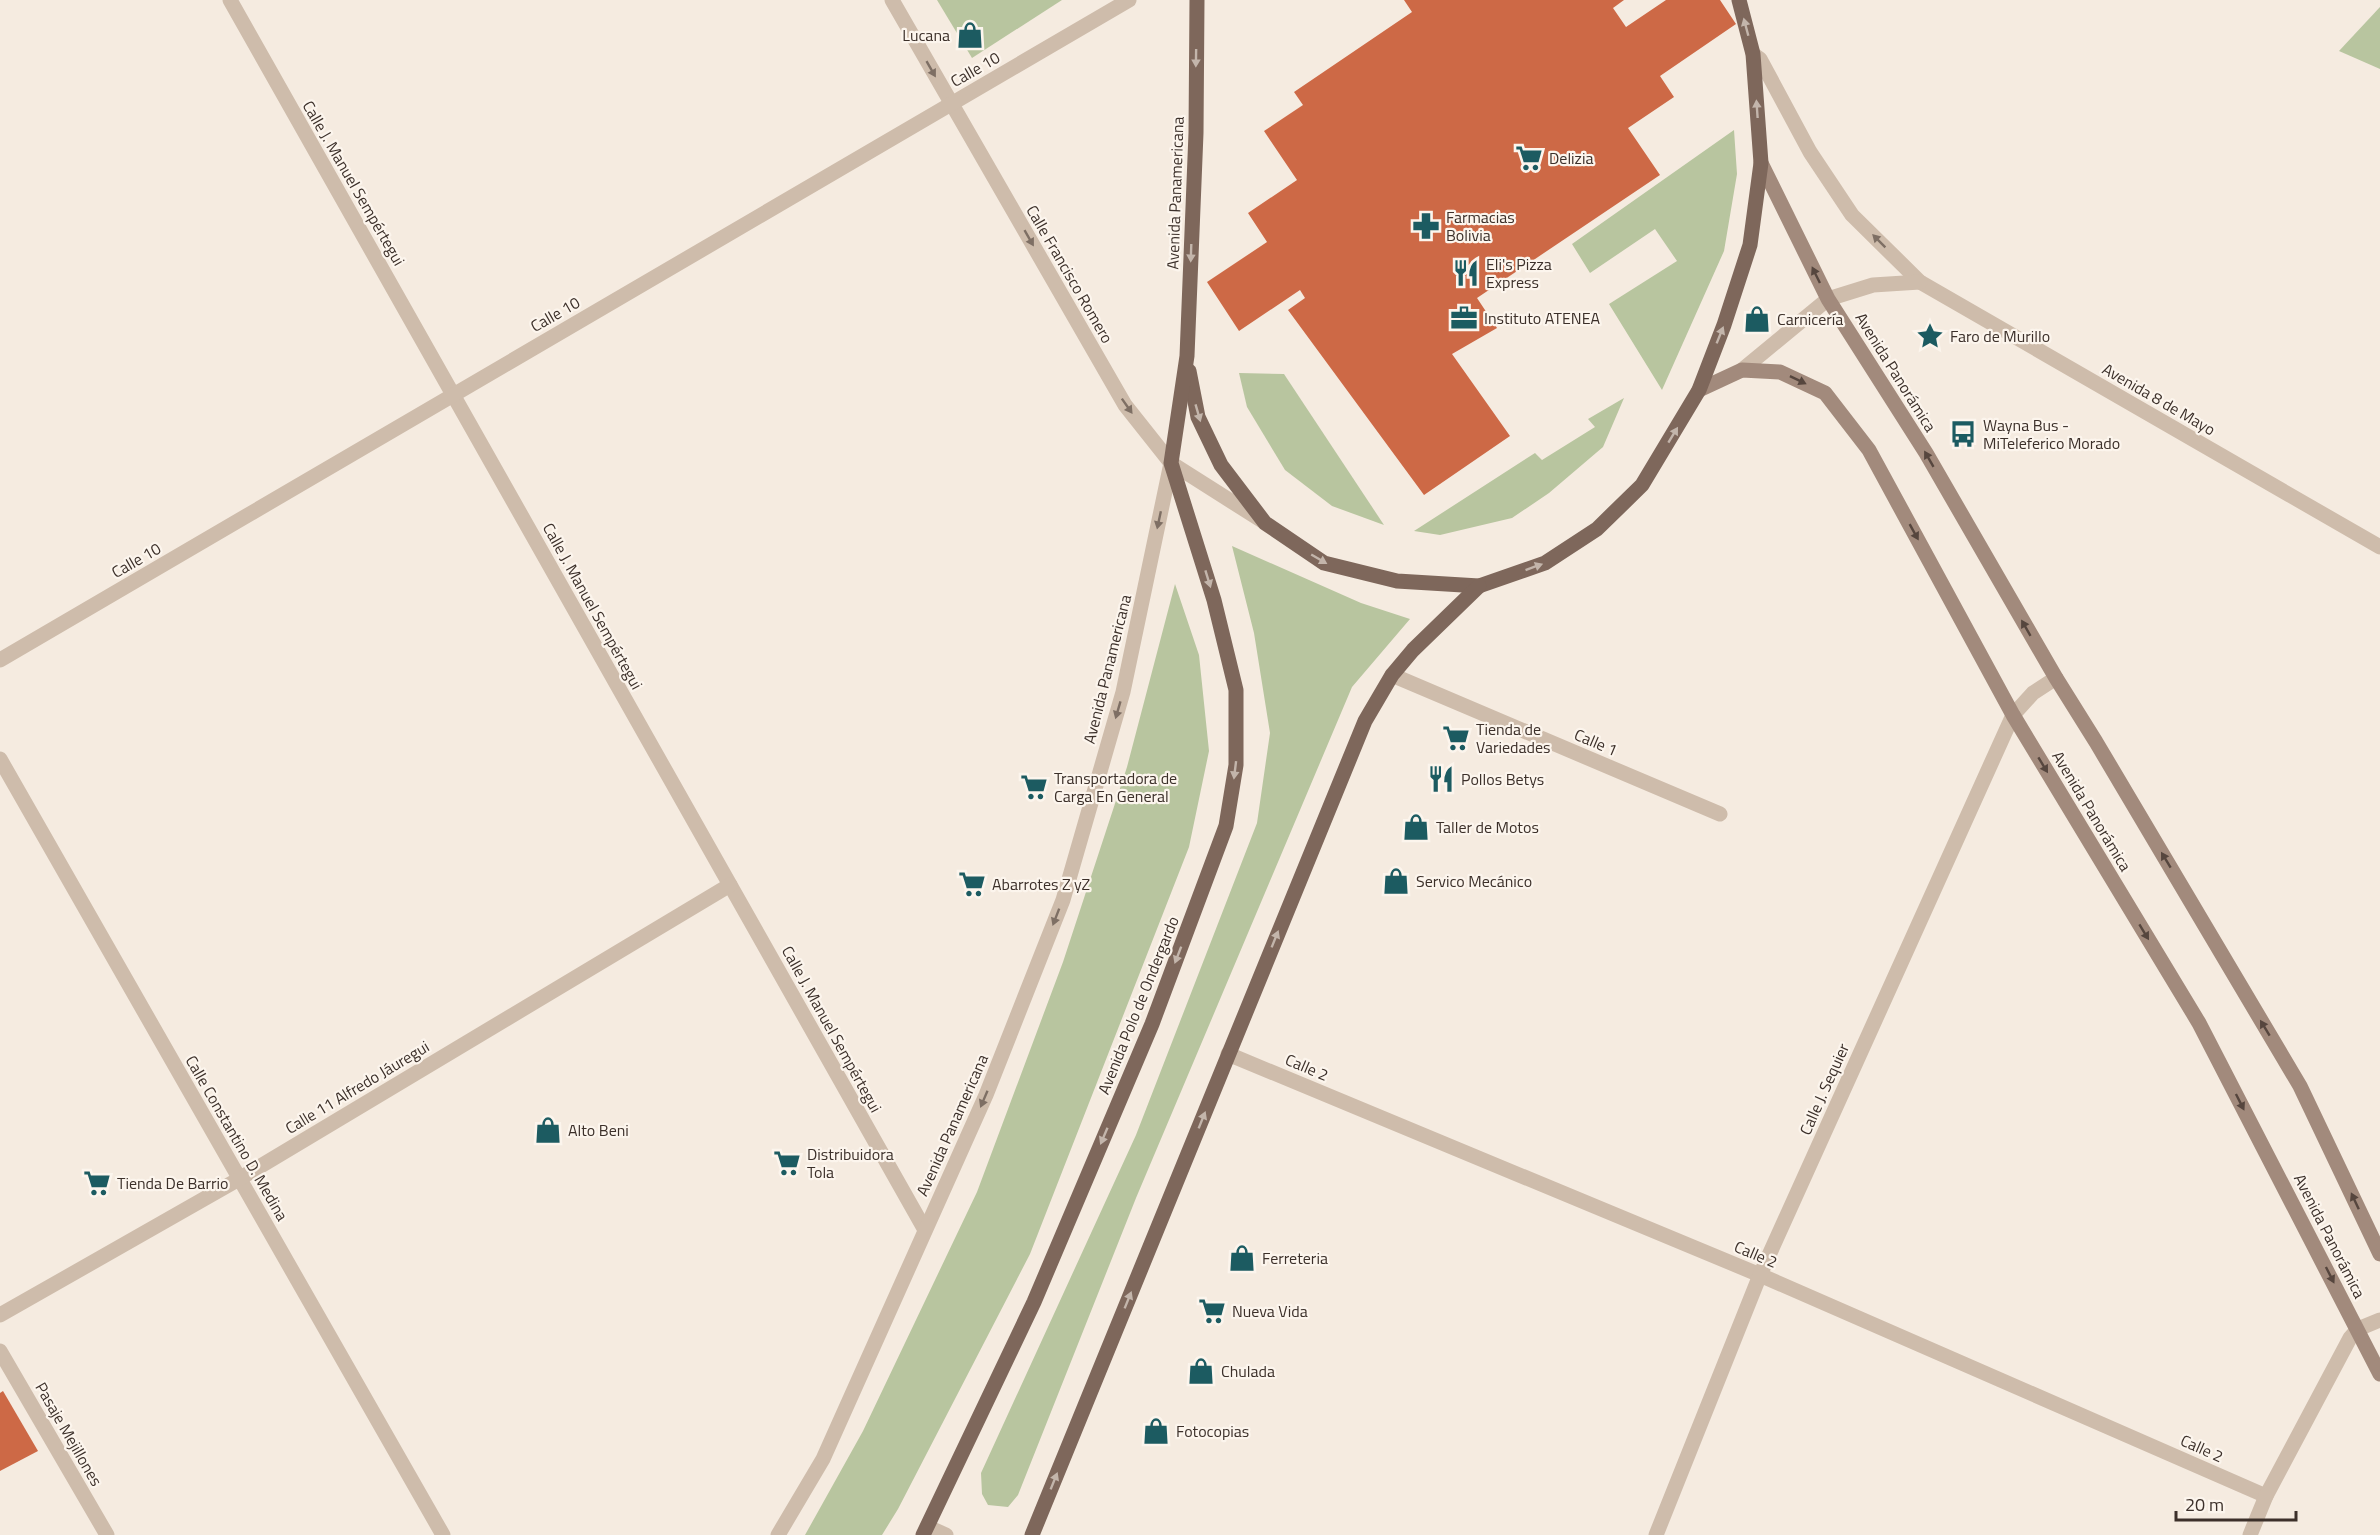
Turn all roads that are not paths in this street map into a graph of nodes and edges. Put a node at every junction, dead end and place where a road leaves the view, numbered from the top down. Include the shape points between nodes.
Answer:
1 (230, 0) edge
2 (892, 0) edge
3 (1129, 0) edge
4 (1197, 0) edge
5 (1739, 0) edge
6 (1753, 54) junction
7 (951, 104) junction
8 (1761, 163) junction
9 (1920, 282) junction
10 (1828, 299) junction
11 (1187, 356) junction
12 (1742, 370) junction
13 (1699, 390) junction
14 (453, 395) junction
15 (1171, 463) junction
16 (1265, 523) junction
17 (2380, 547) edge
18 (1479, 586) junction
19 (0, 660) edge
20 (1392, 675) junction
21 (2056, 678) junction
22 (2013, 715) junction
23 (0, 759) edge
24 (1720, 814) dead end
25 (730, 885) junction
26 (1228, 1054) junction
27 (239, 1179) junction
28 (925, 1230) junction
29 (2380, 1254) edge
30 (1760, 1275) junction
31 (0, 1315) edge
32 (2380, 1320) edge
33 (2358, 1329) junction
34 (0, 1351) edge
35 (2380, 1374) edge
36 (2266, 1496) junction
37 (926, 1531) edge
38 (107, 1535) edge
39 (443, 1535) edge
40 (778, 1535) edge
41 (946, 1535) edge
42 (1032, 1535) edge
43 (1656, 1535) edge
44 (2250, 1535) edge

1 - 14 street, Calle J. Manuel Sempértegui
2 -> 7 street, Calle Francisco Romero
3 - 7 street, Calle 10
4 -> 11 main road, Avenida Panamericana
6 -> 5 main road
8 -> 6 main road
9 -> 6 street, Avenida 8 de Mayo via 1852,214 1810,152 1760,59
7 - 14 street, Calle 10
7 -> 15 street, Calle Francisco Romero via 1125,405
10 -> 8 main road, Avenida Panorámica
13 -> 8 main road via 1750,245
9 - 10 street via 1873,285
9 - 17 street, Avenida 8 de Mayo
10 - 12 street
21 -> 10 main road, Avenida Panorámica via 1926,453
11 - 15 main road, Avenida Panamericana
11 -> 16 main road via 1197,417 1221,465
12 - 13 main road, Avenida Panorámica
12 -> 22 main road, Avenida Panorámica via 1780,372 1825,393 1869,450
18 -> 13 main road via 1545,563 1597,529 1642,485
14 - 19 street, Calle 10
14 - 25 street, Calle J. Manuel Sempértegui
15 - 16 street, Calle Francisco Romero
15 -> 28 street, Avenida Panamericana via 1123,692 1063,900 986,1095
15 -> 37 main road, Avenida Polo de Ondergardo via 1214,600 1236,690 1236,765 1226,826 1152,1024 1038,1292
16 -> 18 main road via 1324,563 1397,581
18 - 20 main road
20 - 24 street, Calle 1
26 -> 20 main road via 1365,721
21 - 22 street, Calle J. Sequier via 2032,693
29 -> 21 main road, Avenida Panorámica via 2300,1086
22 - 30 street, Calle J. Sequier
22 -> 33 main road, Avenida Panorámica via 2199,1023
23 - 27 street, Calle Constantino D. Medina
25 - 27 street, Calle 11 Alfredo Jáuregui
25 - 28 street, Calle J. Manuel Sempértegui
26 - 30 street, Calle 2
42 -> 26 main road
27 - 31 street, Calle 11 Alfredo Jáuregui
27 - 39 street, Calle Constantino D. Medina
28 - 40 street, Avenida Panamericana via 823,1459
30 - 36 street, Calle 2
30 - 43 street, Calle J. Sequier
32 - 33 street
33 - 35 main road, Avenida Panorámica
33 - 36 street
34 - 38 street, Pasaje Mejillones
36 - 44 street
37 - 41 street

